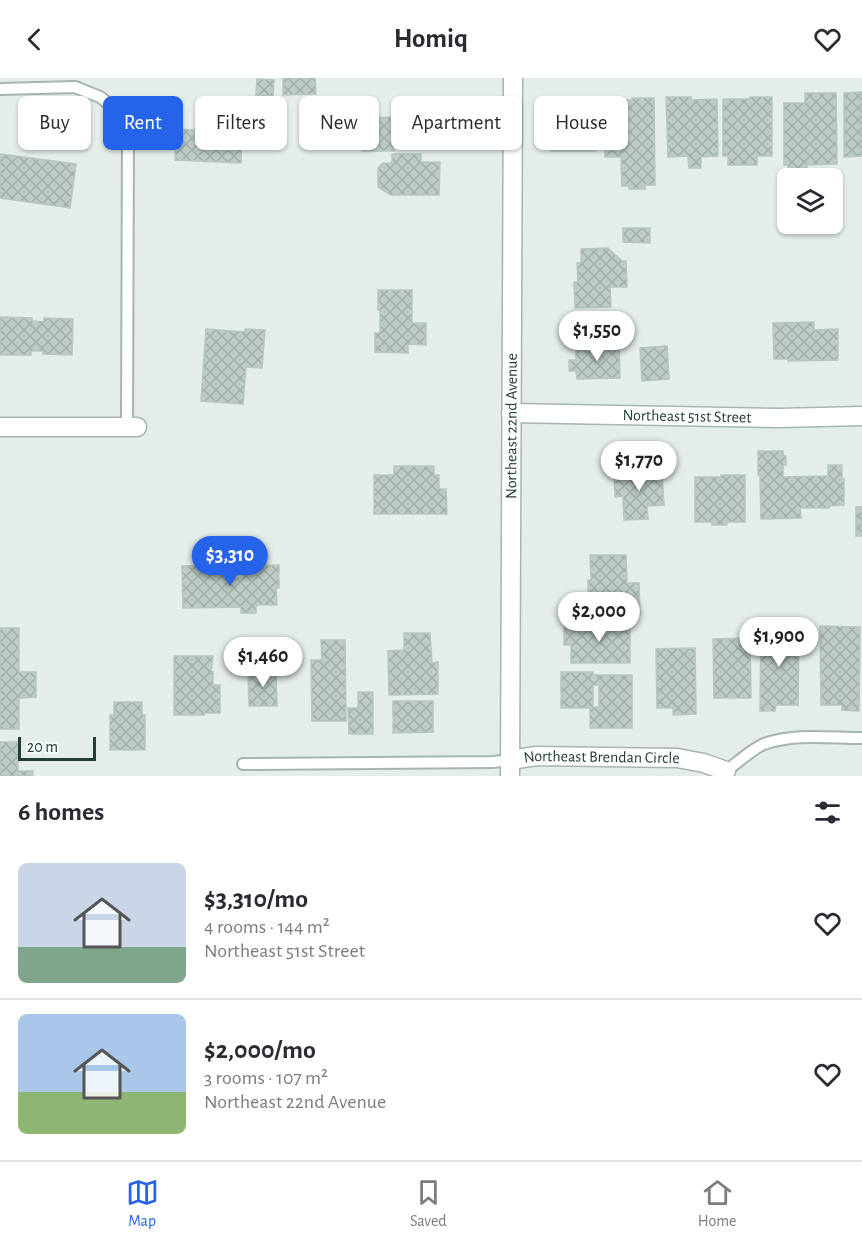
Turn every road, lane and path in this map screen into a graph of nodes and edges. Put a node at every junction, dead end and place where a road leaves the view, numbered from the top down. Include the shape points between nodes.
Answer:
1 (513, 78) edge
2 (0, 89) edge
3 (511, 414) junction
4 (862, 416) edge
5 (132, 427) joint
6 (0, 428) edge
7 (862, 738) edge
8 (243, 764) dead end
9 (510, 768) edge
10 (731, 773) edge

1 - 3 street, Northeast 22nd Avenue
2 - 5 lane via 75,87 100,96 119,112 128,127
3 - 4 street, Northeast 51st Street
3 - 9 street, Northeast 22nd Avenue
5 - 6 street
7 - 10 lane via 784,739 762,745
8 - 9 lane via 493,762
9 - 10 street, Northeast Brendan Circle via 536,756 677,758

